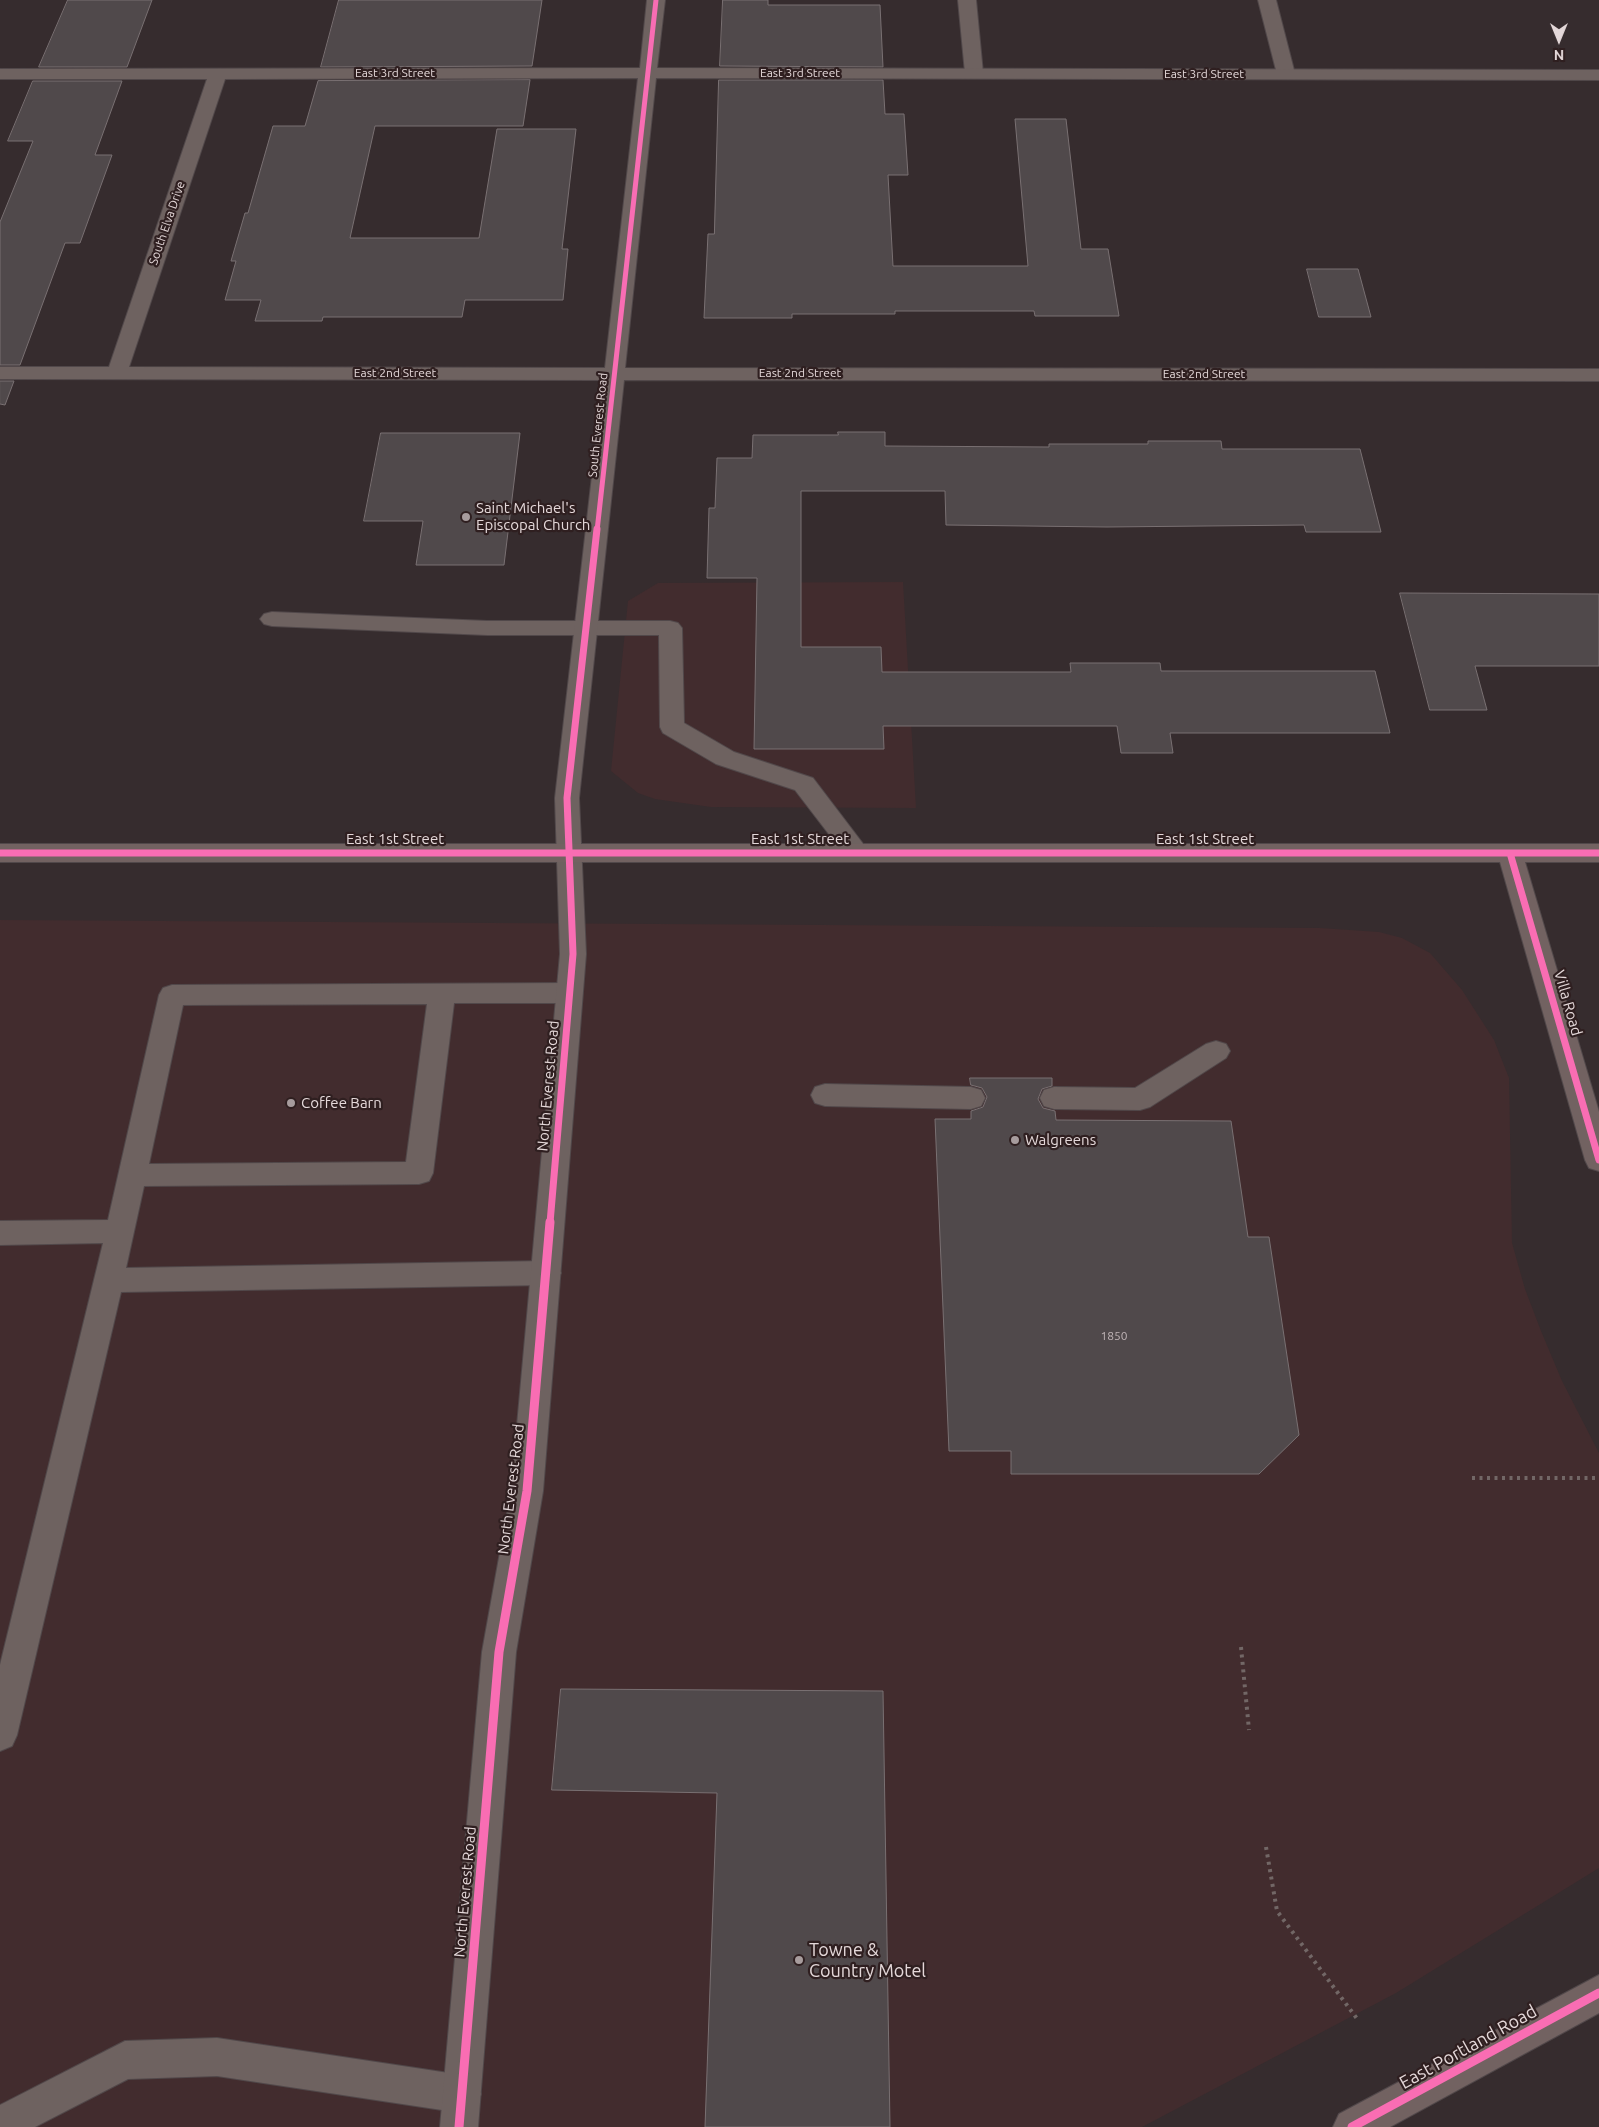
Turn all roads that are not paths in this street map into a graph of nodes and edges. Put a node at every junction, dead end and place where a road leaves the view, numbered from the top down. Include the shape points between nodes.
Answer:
1 (656, 0) edge
2 (967, 0) edge
3 (1267, 0) edge
4 (647, 73) junction
5 (0, 74) edge
6 (218, 74) junction
7 (974, 74) junction
8 (1286, 74) junction
9 (1599, 75) edge
10 (0, 373) edge
11 (117, 373) junction
12 (616, 373) junction
13 (1599, 374) edge
14 (272, 619) dead end
15 (587, 627) junction
16 (0, 853) edge
17 (569, 853) junction
18 (857, 853) junction
19 (1510, 853) junction
20 (1599, 853) edge
21 (442, 993) junction
22 (569, 993) junction
23 (1216, 1051) dead end
24 (825, 1095) dead end
25 (971, 1098) dead end
26 (1054, 1098) dead end
27 (1599, 1160) edge
28 (132, 1175) junction
29 (120, 1230) junction
30 (0, 1233) edge
31 (546, 1273) junction
32 (109, 1280) junction
33 (0, 1735) edge
34 (1599, 1993) edge
35 (461, 2111) edge
36 (0, 2124) edge
37 (1352, 2127) edge

1 - 4 street, South Everest Road
2 - 7 street
3 - 8 street
4 - 6 street, East 3rd Street
4 - 7 street, East 3rd Street
4 - 12 street, South Everest Road
5 - 6 street, East 3rd Street
6 - 11 street, South Elva Drive
7 - 8 street, East 3rd Street
8 - 9 street, East 3rd Street
10 - 11 street, East 2nd Street
11 - 12 street, East 2nd Street
12 - 13 street, East 2nd Street
12 - 15 street, South Everest Road
14 - 15 street via 487,628
15 - 17 street, South Everest Road via 567,798
15 - 18 street via 670,628 672,727 725,758 804,784
16 - 17 main road, East 1st Street
17 - 18 main road, East 1st Street
17 - 22 street, North Everest Road via 573,954
18 - 19 main road, East 1st Street
19 - 20 main road, East 1st Street
19 - 27 main road, Villa Road
21 - 22 street
21 - 28 street via 172,995
21 - 28 street via 419,1173
22 - 31 street, North Everest Road
23 - 26 street via 1140,1099
24 - 25 street
28 - 29 street
29 - 30 street
29 - 32 street
31 - 32 street
31 - 35 street, North Everest Road via 527,1491 500,1652
32 - 33 street
34 - 37 main road, East Portland Road
35 - 36 street via 217,2057 125,2060

